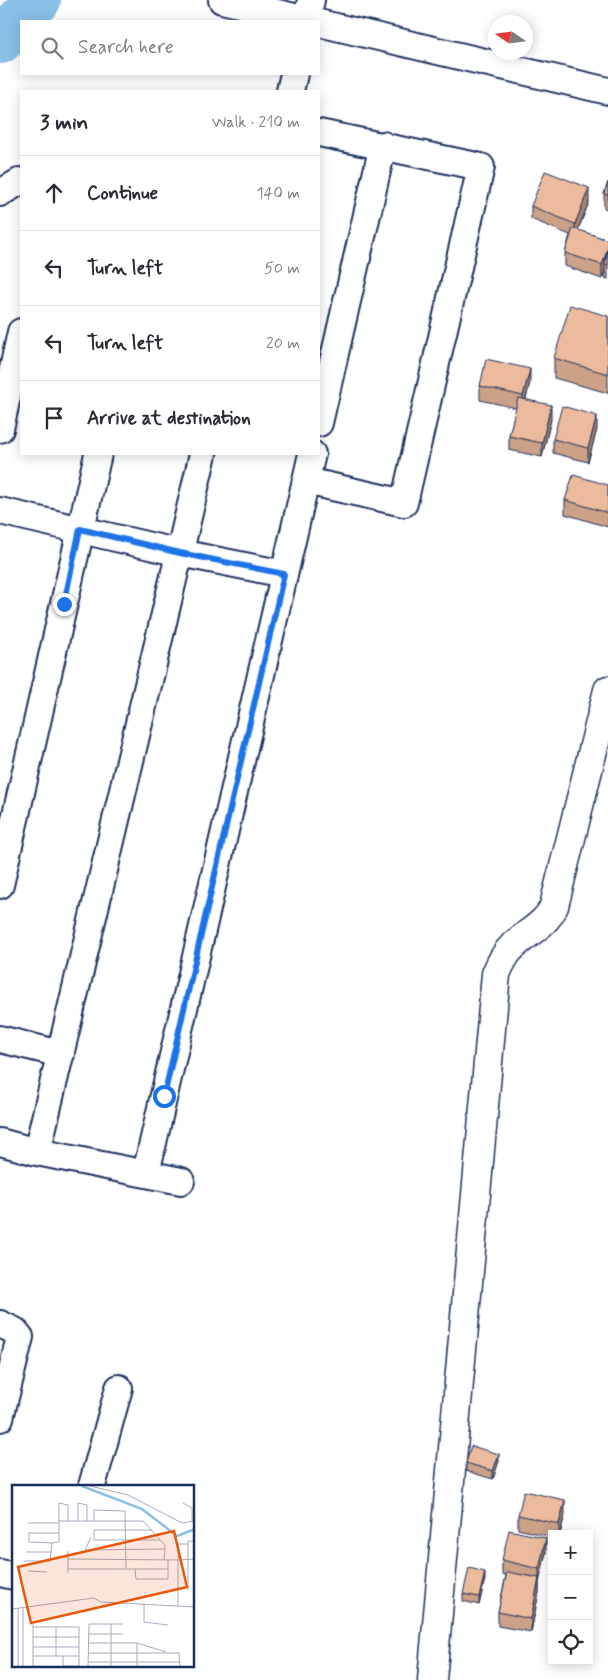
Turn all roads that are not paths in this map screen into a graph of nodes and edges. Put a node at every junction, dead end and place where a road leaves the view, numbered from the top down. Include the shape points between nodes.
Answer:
1 (222, 0) edge
2 (311, 17) edge
3 (294, 75) edge
4 (290, 90) edge
5 (608, 92) edge
6 (320, 133) edge
7 (382, 145) junction
8 (20, 182) edge
9 (0, 193) edge
10 (20, 337) edge
11 (320, 419) edge
12 (0, 429) edge
13 (98, 455) edge
14 (203, 455) edge
15 (312, 455) edge
16 (306, 481) junction
17 (0, 511) edge
18 (80, 529) junction
19 (180, 553) junction
20 (284, 574) junction
21 (608, 690) edge
22 (0, 885) edge
23 (0, 1039) edge
24 (60, 1054) junction
25 (0, 1142) edge
26 (37, 1152) junction
27 (146, 1173) junction
28 (181, 1181) dead end
29 (0, 1324) edge
30 (119, 1388) dead end
31 (0, 1418) edge
32 (92, 1485) edge
33 (432, 1680) edge

1 - 2 street
2 - 5 street
3 - 4 street
6 - 7 street
7 - 11 street
7 - 16 street via 481,167 477,186 404,503
8 - 9 street
10 - 12 street
13 - 18 street
14 - 19 street
15 - 16 street
16 - 20 street
17 - 18 street
18 - 19 street
18 - 22 street
19 - 20 street
19 - 24 street
20 - 27 street
21 - 33 street via 554,906 546,918 511,948 502,960 495,982
23 - 24 street
24 - 26 street
25 - 26 street
26 - 27 street
27 - 28 street
29 - 31 street via 20,1337
30 - 32 street

